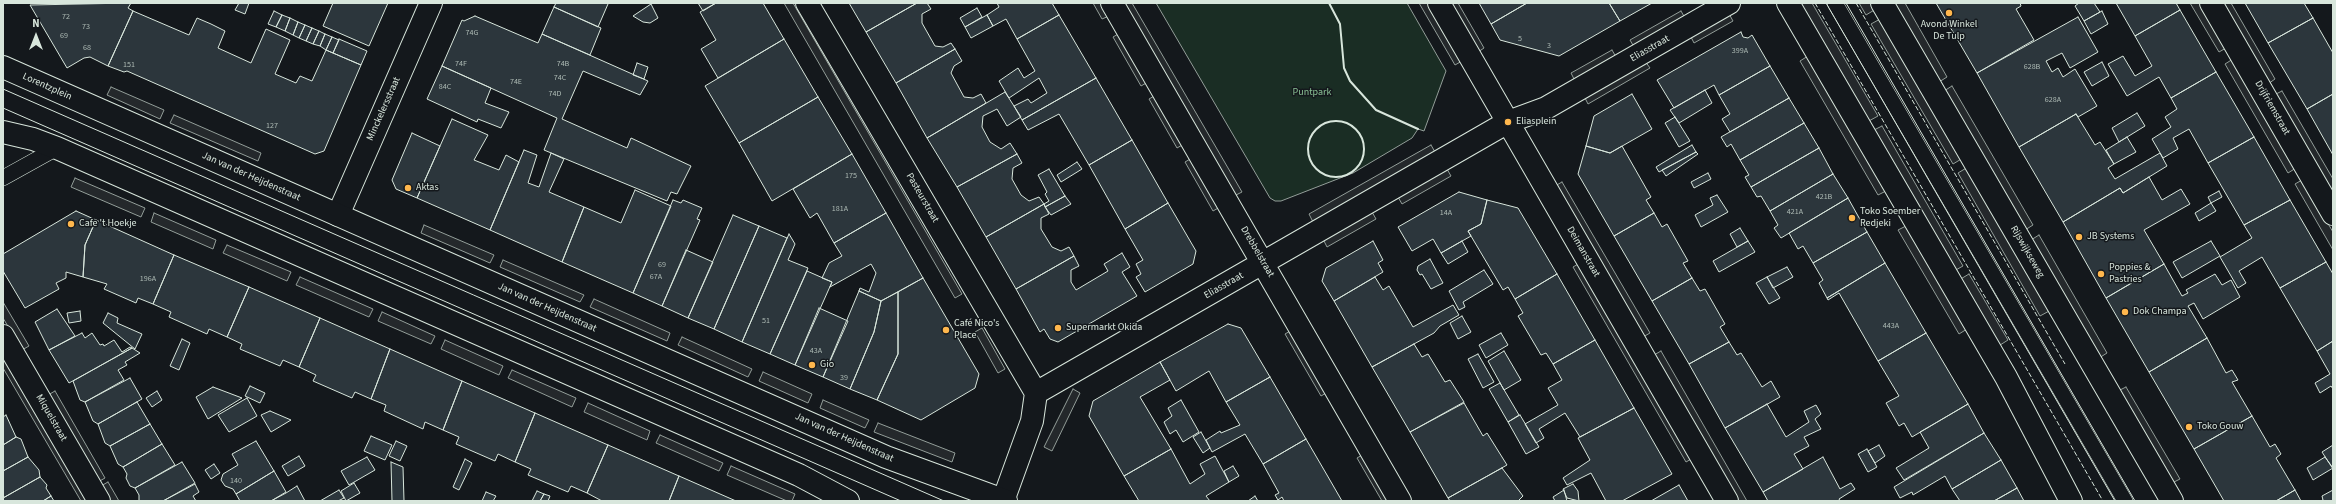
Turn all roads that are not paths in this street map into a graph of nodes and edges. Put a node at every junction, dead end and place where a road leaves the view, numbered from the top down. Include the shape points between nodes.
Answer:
1 (430, 3) edge
2 (807, 3) edge
3 (1112, 3) edge
4 (1439, 3) edge
5 (1729, 3) edge
6 (1788, 3) edge
7 (1835, 3) edge
8 (1882, 3) edge
9 (2211, 3) edge
10 (3, 67) edge
11 (92, 107) joint
12 (1508, 122) junction
13 (3, 132) edge
14 (56, 148) junction
15 (3, 178) edge
16 (2333, 214) edge
17 (338, 216) junction
18 (1263, 263) junction
19 (3, 336) edge
20 (1036, 393) junction
21 (100, 501) edge
22 (848, 501) edge
23 (1004, 501) edge
24 (1400, 501) edge
25 (1727, 501) edge
26 (2071, 501) edge
27 (2125, 501) edge
28 (2172, 501) edge

1 - 17 street, Minckelersstraat
2 - 20 street, Pasteurstraat
3 - 18 street, Drebbelstraat
4 - 12 street, Deimanstraat
5 - 12 street, Eliasstraat via 1540,111
6 - 26 street via 2006,377
7 - 27 lane
8 - 28 street, Rijswijkseweg
9 - 16 street, Drijfriemstraat
10 - 11 street, Lorentzplein
11 - 17 street, Jan van der Heijdenstraat
12 - 18 street, Eliasstraat
12 - 25 street, Deimanstraat
13 - 14 street
14 - 15 lane
14 - 22 street via 799,475
17 - 23 street, Jan van der Heijdenstraat via 886,457
18 - 20 street, Eliasstraat
18 - 24 street, Drebbelstraat
19 - 21 street, Miquelstraat
20 - 23 street via 1032,421

